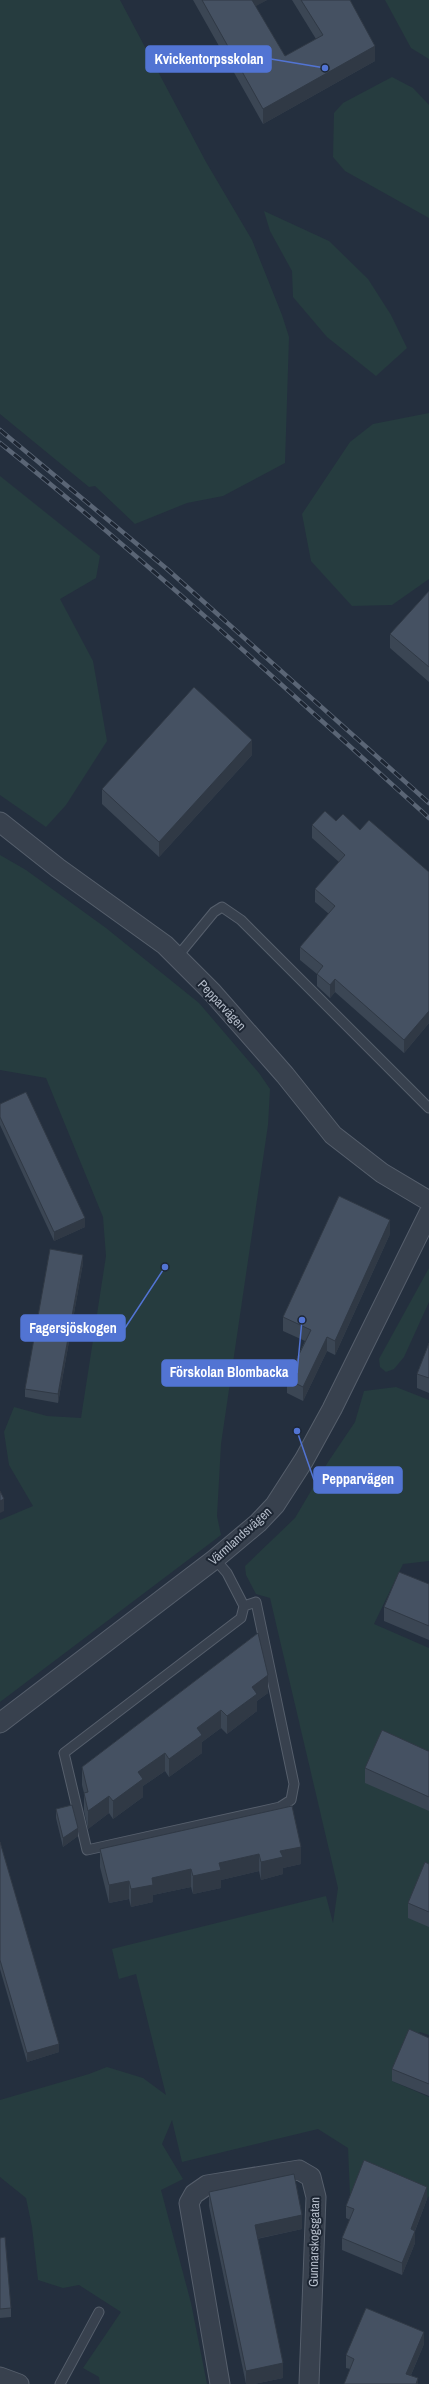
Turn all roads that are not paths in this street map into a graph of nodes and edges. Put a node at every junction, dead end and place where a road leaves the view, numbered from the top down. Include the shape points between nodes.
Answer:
1 (0, 822) edge
2 (177, 957) junction
3 (429, 1108) edge
4 (429, 1201) edge
5 (429, 1213) edge
6 (215, 1559) junction
7 (244, 1606) junction
8 (0, 1723) edge
9 (99, 2312) dead end
10 (0, 2377) edge
11 (19, 2384) edge
12 (60, 2384) edge
13 (220, 2384) edge
14 (309, 2384) edge

1 - 2 street, Pepparvägen
2 - 3 lane via 214,912 222,907 241,920
2 - 4 street, Pepparvägen via 275,1063 333,1135 382,1173
5 - 6 street, Värmlandsvägen via 352,1371 304,1460 275,1505 258,1523
6 - 7 lane via 226,1573
6 - 8 street, Värmlandsvägen
7 - 7 lane via 241,1618 64,1753 87,1850 280,1807 291,1800 294,1784 256,1602
9 - 12 lane
10 - 11 street
13 - 14 street, Gunnarskogsgatan via 189,2203 194,2194 207,2185 298,2170 311,2177 316,2197

